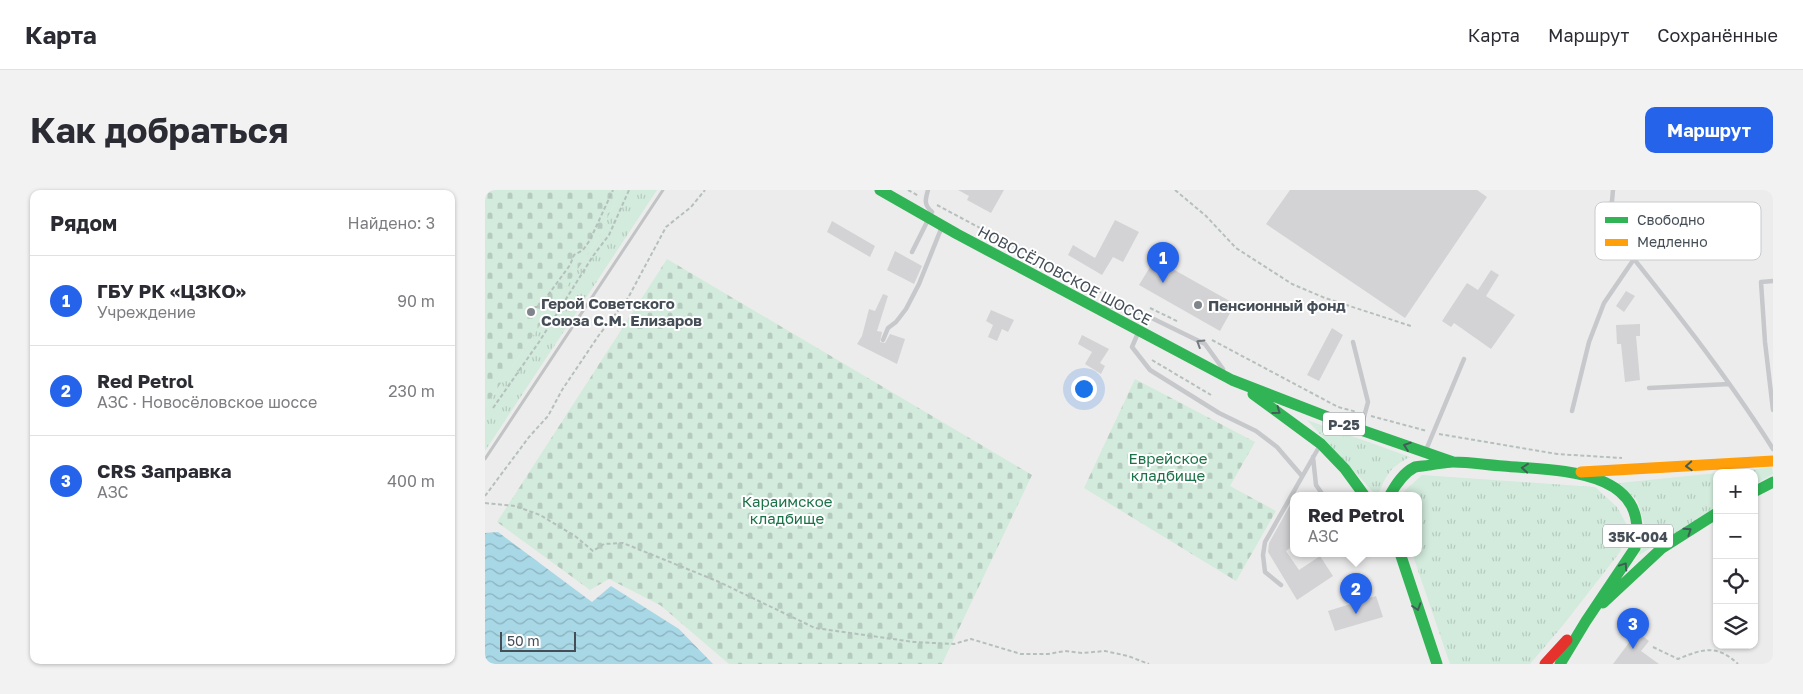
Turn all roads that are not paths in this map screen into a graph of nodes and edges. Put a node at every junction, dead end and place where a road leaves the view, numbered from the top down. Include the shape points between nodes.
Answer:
1 (880, 190) edge
2 (928, 190) edge
3 (929, 218) junction
4 (942, 226) junction
5 (957, 234) junction
6 (912, 252) dead end
7 (1634, 260) edge
8 (1636, 260) edge
9 (1773, 280) edge
10 (1093, 307) junction
11 (1139, 331) junction
12 (883, 340) dead end
13 (1353, 342) dead end
14 (1464, 359) dead end
15 (1234, 381) junction
16 (1729, 384) junction
17 (1649, 388) dead end
18 (1773, 410) edge
19 (1572, 411) dead end
20 (1361, 430) junction
21 (1321, 444) junction
22 (1773, 449) edge
23 (1425, 452) junction
24 (1313, 457) junction
25 (1773, 461) edge
26 (1453, 462) junction
27 (1574, 472) junction
28 (1301, 476) junction
29 (1773, 482) edge
30 (1758, 490) edge
31 (1292, 492) edge
32 (1321, 492) edge
33 (1362, 492) edge
34 (1392, 492) edge
35 (1290, 496) edge
36 (1715, 514) edge
37 (1400, 557) edge
38 (1281, 585) dead end
39 (1586, 621) junction
40 (1438, 664) edge
41 (1545, 664) edge
42 (1560, 664) edge

1 - 3 main road, НОВОСЁЛОВСКОЕ ШОССЕ / Р-25
2 - 5 lane via 927,208
3 - 4 main road, НОВОСЁЛОВСКОЕ ШОССЕ / Р-25
3 - 6 lane
4 - 5 main road, НОВОСЁЛОВСКОЕ ШОССЕ / Р-25
4 - 12 lane via 919,284 906,309 888,328
5 - 10 main road, НОВОСЁЛОВСКОЕ ШОССЕ / Р-25
7 - 19 lane via 1604,303 1589,342
8 - 16 lane
9 - 18 lane via 1761,282
10 - 11 main road, НОВОСЁЛОВСКОЕ ШОССЕ / Р-25
15 -> 10 lane via 1205,344 1125,305
11 - 15 main road, НОВОСЁЛОВСКОЕ ШОССЕ / Р-25
11 - 28 lane via 1132,347 1150,370 1256,432 1277,447
13 - 20 lane via 1368,402
14 - 23 lane
15 - 20 main road, НОВОСЁЛОВСКОЕ ШОССЕ / Р-25
15 -> 21 main road, НОВОСЁЛОВСКОЕ ШОССЕ / Р-25
16 - 17 lane
16 - 22 lane
23 -> 20 main road, НОВОСЁЛОВСКОЕ ШОССЕ / Р-25
21 - 24 lane
21 - 33 main road, НОВОСЁЛОВСКОЕ ШОССЕ / Р-25
23 - 26 main road, НОВОСЁЛОВСКОЕ ШОССЕ / Р-25
24 - 28 lane
24 - 32 lane via 1316,485
25 -> 27 main road
27 -> 26 main road, 35К-004
26 - 34 main road, 35К-004 via 1416,466 1396,483
39 -> 27 main road, 35К-004 via 1635,548 1637,516 1618,490 1599,479
28 - 31 lane
29 - 30 main road
35 - 38 lane via 1265,542 1263,555 1265,572
39 -> 36 main road via 1662,548
37 -> 40 main road
39 - 41 main road, 35К-004
39 - 42 main road, 35К-004

